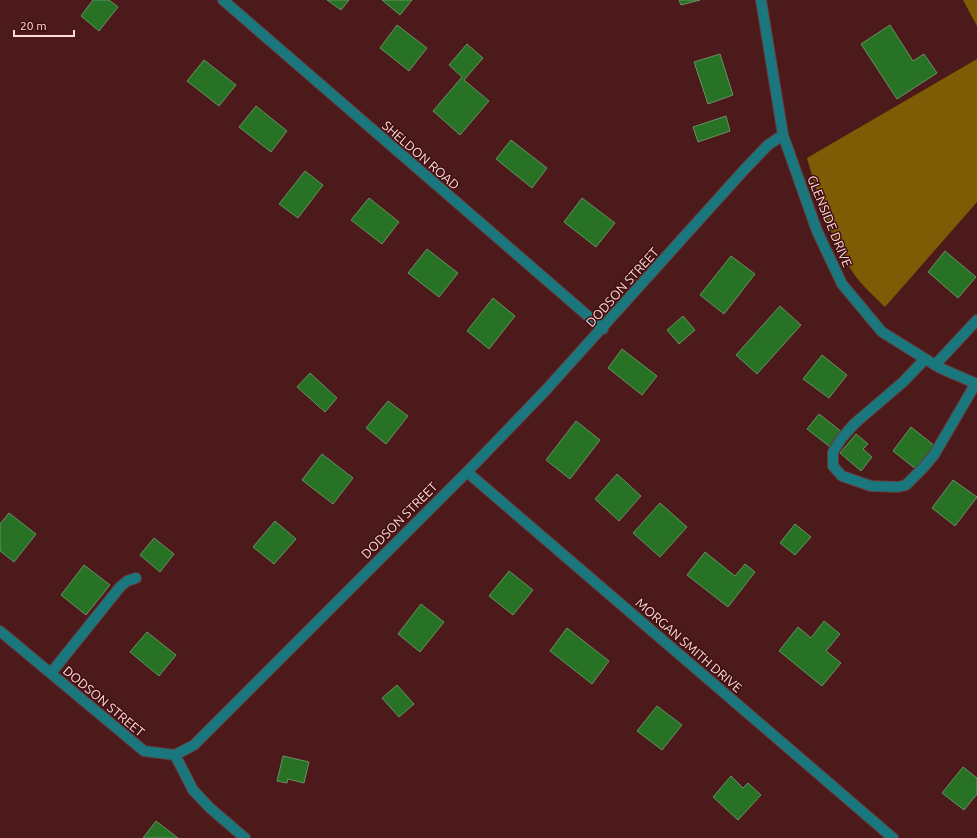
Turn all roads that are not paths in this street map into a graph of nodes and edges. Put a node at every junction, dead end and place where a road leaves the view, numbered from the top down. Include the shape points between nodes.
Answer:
1 (223, 0) edge
2 (761, 0) edge
3 (783, 135) junction
4 (977, 320) edge
5 (603, 328) junction
6 (925, 359) junction
7 (935, 365) junction
8 (976, 384) edge
9 (467, 472) junction
10 (136, 578) dead end
11 (0, 631) edge
12 (51, 674) junction
13 (176, 755) junction
14 (245, 838) edge
15 (893, 838) edge

1 - 5 street, SHELDON ROAD
2 - 3 street, GLENSIDE DRIVE
3 - 5 street, DODSON STREET via 768,145 744,170
3 - 6 street, GLENSIDE DRIVE via 817,231 842,284 882,332
4 - 7 street
5 - 9 street, DODSON STREET
6 - 7 street, GLENSIDE DRIVE
6 - 8 street via 841,439 833,452 833,466 842,476 871,486 898,487 906,484 934,455
7 - 8 street, GLENSIDE DRIVE
9 - 13 street, DODSON STREET via 194,745
9 - 15 street, MORGAN SMITH DRIVE
10 - 12 street via 120,587
11 - 12 street, DODSON STREET
12 - 13 street, DODSON STREET via 144,751
13 - 14 street via 193,790

